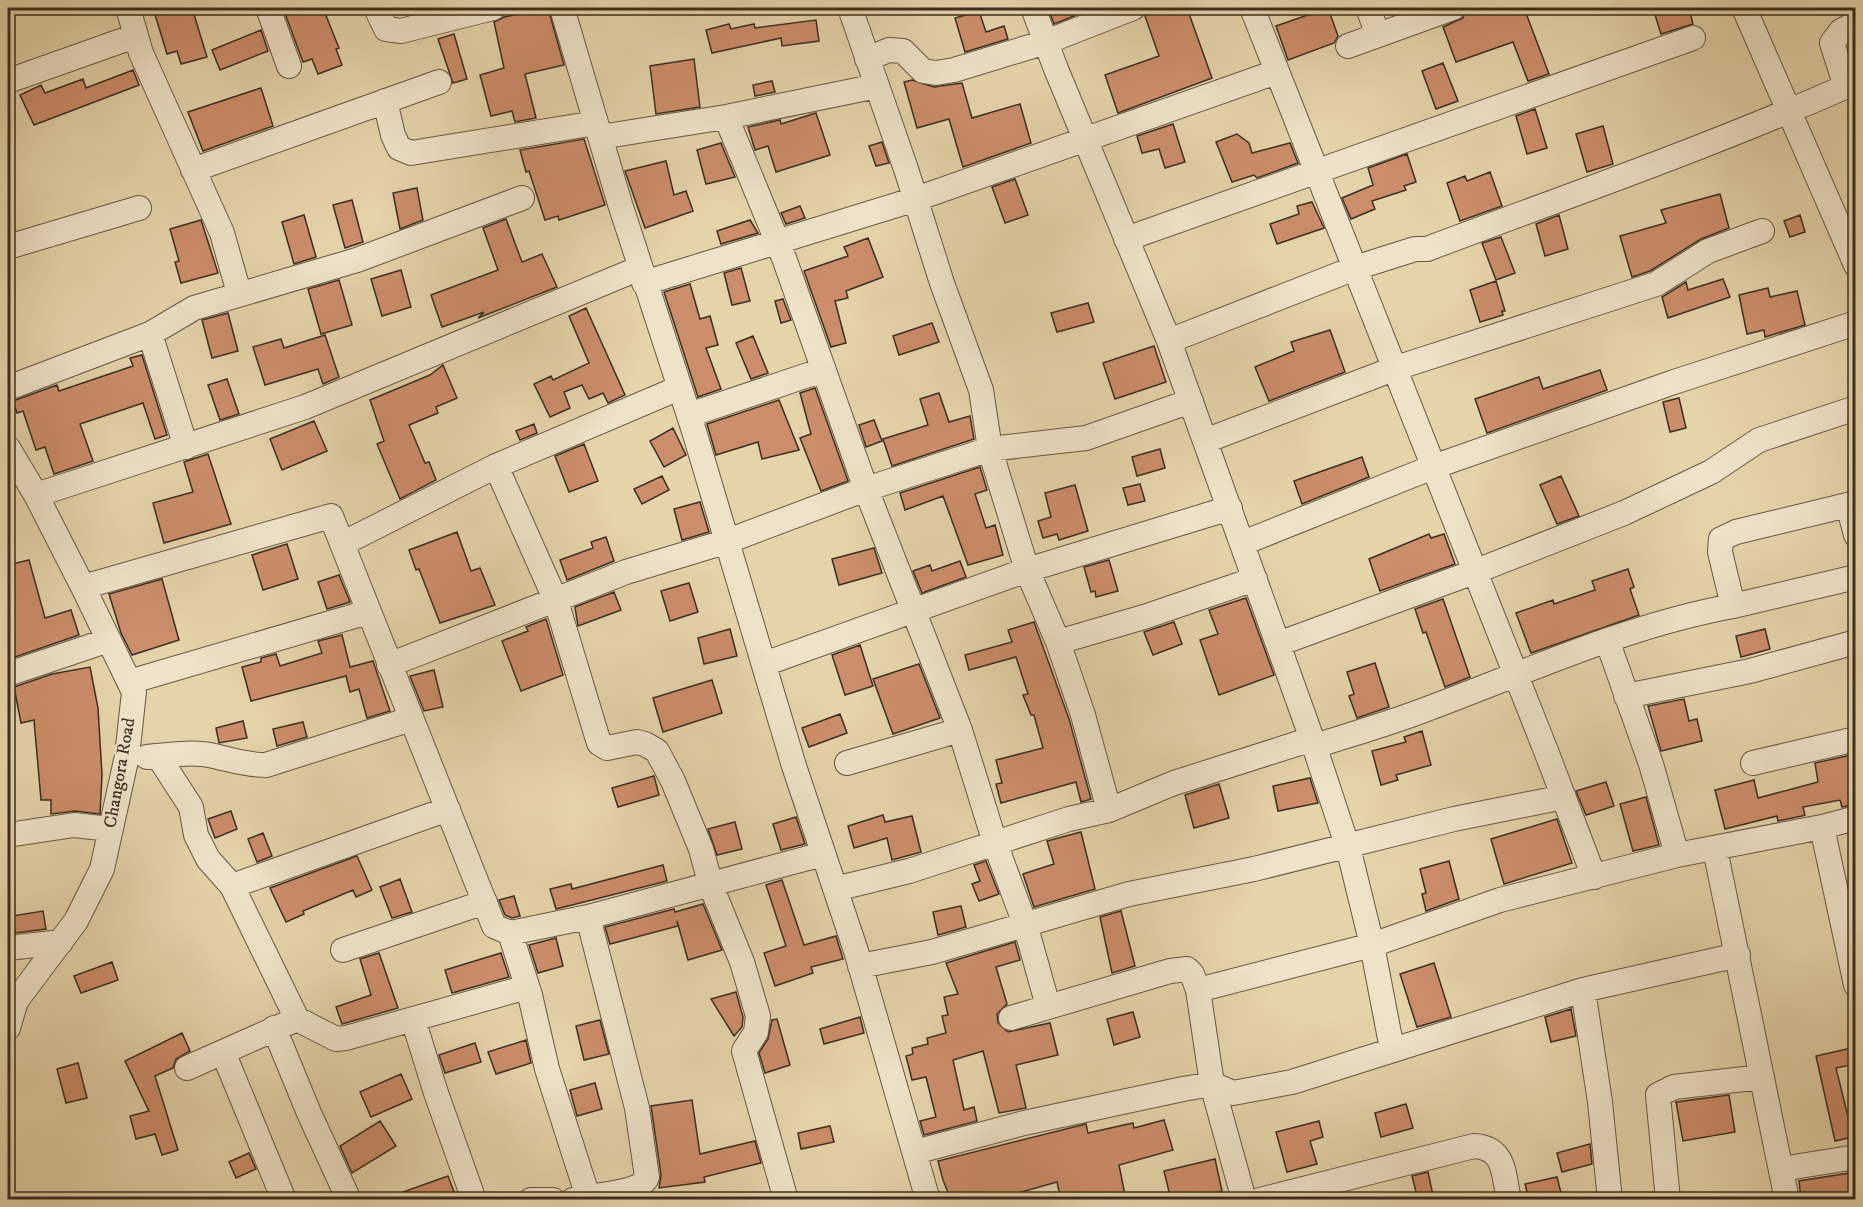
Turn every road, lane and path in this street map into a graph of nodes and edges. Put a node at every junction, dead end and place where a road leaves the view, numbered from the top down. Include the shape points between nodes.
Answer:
1 (128, 8) edge
2 (268, 8) edge
3 (376, 8) edge
4 (493, 8) edge
5 (566, 8) edge
6 (850, 8) edge
7 (1033, 8) edge
8 (1133, 8) edge
9 (1252, 8) edge
10 (1368, 8) edge
11 (1453, 8) edge
12 (1744, 8) edge
13 (1856, 23) edge
14 (1378, 35) junction
15 (135, 36) junction
16 (1693, 38) dead end
17 (1046, 42) junction
18 (1348, 46) dead end
19 (867, 59) junction
20 (289, 66) dead end
21 (1276, 72) junction
22 (8, 81) edge
23 (440, 82) dead end
24 (1851, 85) edge
25 (877, 86) junction
26 (386, 101) junction
27 (1789, 112) junction
28 (726, 117) junction
29 (598, 130) junction
30 (1086, 138) junction
31 (1317, 169) junction
32 (193, 170) junction
33 (522, 198) dead end
34 (916, 199) junction
35 (139, 208) dead end
36 (1762, 231) dead end
37 (1126, 239) junction
38 (778, 242) junction
39 (8, 247) edge
40 (1856, 265) edge
41 (1355, 268) junction
42 (642, 276) junction
43 (239, 293) junction
44 (1856, 323) edge
45 (150, 334) junction
46 (1169, 341) junction
47 (1396, 368) junction
48 (823, 370) junction
49 (8, 388) edge
50 (679, 388) junction
51 (1191, 401) junction
52 (1856, 408) edge
53 (689, 415) junction
54 (1205, 441) junction
55 (186, 447) junction
56 (8, 448) edge
57 (990, 449) junction
58 (496, 466) junction
59 (1433, 467) junction
60 (866, 489) junction
61 (36, 495) junction
62 (1852, 504) edge
63 (1230, 508) junction
64 (1856, 535) edge
65 (728, 541) junction
66 (1243, 543) junction
67 (342, 544) junction
68 (1027, 570) junction
69 (1474, 572) junction
70 (1856, 577) edge
71 (1255, 579) junction
72 (83, 587) junction
73 (556, 601) junction
74 (1733, 606) junction
75 (912, 610) junction
76 (368, 612) junction
77 (109, 640) junction
78 (1607, 640) junction
79 (1058, 642) junction
80 (1856, 642) edge
81 (1278, 644) junction
82 (764, 664) junction
83 (389, 665) junction
84 (1515, 673) junction
85 (8, 674) edge
86 (129, 682) junction
87 (1626, 696) junction
88 (411, 719) junction
89 (960, 730) junction
90 (1856, 739) edge
91 (1314, 743) junction
92 (158, 756) junction
93 (125, 761) junction
94 (847, 763) dead end
95 (1753, 763) dead end
96 (1564, 797) junction
97 (448, 809) junction
98 (1109, 810) junction
99 (1856, 818) edge
100 (1822, 827) junction
101 (110, 829) junction
102 (8, 835) edge
103 (995, 843) junction
104 (1347, 843) junction
105 (1715, 849) junction
106 (823, 854) junction
107 (1677, 855) junction
108 (1594, 877) junction
109 (232, 886) junction
110 (711, 886) junction
111 (835, 889) junction
112 (485, 902) junction
113 (588, 918) junction
114 (1025, 924) junction
115 (510, 933) junction
116 (61, 942) junction
117 (1372, 945) junction
118 (8, 948) edge
119 (343, 950) dead end
120 (1738, 955) junction
121 (860, 966) junction
122 (1856, 985) edge
123 (527, 987) junction
124 (1198, 990) junction
125 (1583, 990) junction
126 (1048, 1006) junction
127 (1011, 1018) dead end
128 (297, 1019) junction
129 (413, 1019) junction
130 (8, 1028) edge
131 (274, 1028) junction
132 (1392, 1050) junction
133 (223, 1052) junction
134 (187, 1068) dead end
135 (1762, 1077) junction
136 (1212, 1084) junction
137 (915, 1152) junction
138 (1856, 1157) edge
139 (1781, 1169) junction
140 (584, 1198) edge
141 (284, 1200) edge
142 (349, 1200) edge
143 (474, 1200) edge
144 (531, 1200) edge
145 (552, 1200) edge
146 (786, 1200) edge
147 (928, 1200) edge
148 (1244, 1200) edge
149 (1260, 1200) edge
150 (1509, 1200) edge
151 (1610, 1200) edge
152 (1668, 1200) edge
153 (1787, 1200) edge

1 - 15 street
2 - 20 street
3 - 4 street via 386,29 401,31
5 - 29 street
6 - 19 street
7 - 17 street
8 - 17 street
9 - 21 street
10 - 14 street
11 - 14 street
12 - 27 street
13 - 24 street via 1841,31 1832,43
14 - 18 street
15 - 22 street
15 - 32 street
16 - 31 street
17 - 19 street via 936,73 923,71 903,51 889,50
17 - 30 street
19 - 25 street
21 - 30 street
21 - 31 street
23 - 26 street
24 - 27 street
25 - 28 street
25 - 34 street
26 - 29 street via 399,148 411,153
26 - 32 street
27 - 40 street
27 - 41 street via 1427,249 1415,249
28 - 29 street
28 - 38 street
29 - 42 street
30 - 34 street
30 - 37 street
31 - 37 street
31 - 41 street
32 - 43 street via 222,233
33 - 43 street via 357,260
34 - 38 street
34 - 57 street via 981,390
35 - 39 street
36 - 47 street via 1708,251 1656,284
37 - 46 street
38 - 42 street
38 - 48 street
41 - 46 street
41 - 47 street
42 - 50 street
42 - 55 street via 305,407
43 - 45 street via 194,308
44 - 59 street
45 - 49 street
45 - 55 street
46 - 51 street
47 - 54 street
47 - 59 street
48 - 53 street
48 - 60 street
50 - 53 street
50 - 58 street
51 - 54 street
51 - 57 street via 1086,438
52 - 69 street via 1759,440 1711,472 1660,497
53 - 65 street
54 - 63 street
55 - 61 street
56 - 61 street, Changora Road
57 - 60 street
57 - 68 street
58 - 67 street
58 - 73 street
59 - 66 street
59 - 69 street
60 - 65 street
60 - 75 street
61 - 72 street, Changora Road
62 - 64 street
62 - 74 street via 1721,539 1720,552
63 - 66 street
63 - 68 street
65 - 73 street via 626,572
65 - 82 street
66 - 71 street
67 - 72 street via 331,516
67 - 76 street
68 - 75 street
68 - 79 street
69 - 81 street
69 - 84 street
70 - 74 street
71 - 79 street
71 - 81 street
72 - 77 street, Changora Road
73 - 83 street
73 - 110 street via 599,742 607,748 638,742 657,751 701,849
74 - 78 street
75 - 82 street
75 - 89 street
76 - 83 street
76 - 86 street
77 - 85 street
77 - 86 street, Changora Road
78 - 84 street
78 - 87 street
79 - 98 street
80 - 87 street via 1750,671
81 - 91 street
82 - 106 street
83 - 88 street
84 - 91 street via 1419,712
84 - 96 street
86 - 93 street, Changora Road via 134,692
87 - 107 street via 1651,764
88 - 92 street via 266,765 246,765 194,753
88 - 97 street
89 - 94 street
89 - 103 street
90 - 95 street
91 - 98 street via 1174,783
91 - 104 street
92 - 93 street
92 - 109 street via 191,807 196,835 208,859
93 - 101 street, Changora Road
96 - 104 street
96 - 108 street
97 - 109 street
97 - 112 street
98 - 103 street
99 - 100 street
100 - 105 street
100 - 122 street
101 - 102 street via 74,825
101 - 116 street, Changora Road via 102,869 89,900
103 - 111 street via 909,871
103 - 114 street
104 - 114 street via 1254,868 1129,894
104 - 117 street
105 - 107 street
105 - 120 street
106 - 110 street
106 - 111 street
107 - 108 street
108 - 117 street via 1500,900
109 - 128 street
110 - 113 street
110 - 146 street via 742,962 758,1016 756,1032 744,1050
111 - 121 street
112 - 115 street via 494,926
112 - 119 street
113 - 115 street
113 - 140 street via 637,1108 648,1177 635,1189
114 - 121 street via 932,952
114 - 126 street
115 - 123 street
116 - 118 street
116 - 130 street, Changora Road via 16,1001
117 - 124 street
117 - 132 street
120 - 125 street
120 - 135 street
121 - 137 street
123 - 129 street
123 - 140 street
124 - 126 street via 1192,974 1179,969
124 - 136 street
125 - 132 street
125 - 151 street
126 - 127 street
128 - 129 street via 336,1039
128 - 131 street
129 - 143 street
131 - 133 street
131 - 142 street
132 - 136 street via 1292,1082 1245,1092 1233,1093
133 - 134 street
133 - 141 street
135 - 139 street
135 - 152 street via 1674,1087 1658,1095
136 - 137 street via 1024,1123
136 - 148 street
137 - 147 street
138 - 139 street
139 - 153 street
144 - 145 street
149 - 150 street via 1474,1146 1488,1147 1497,1154

